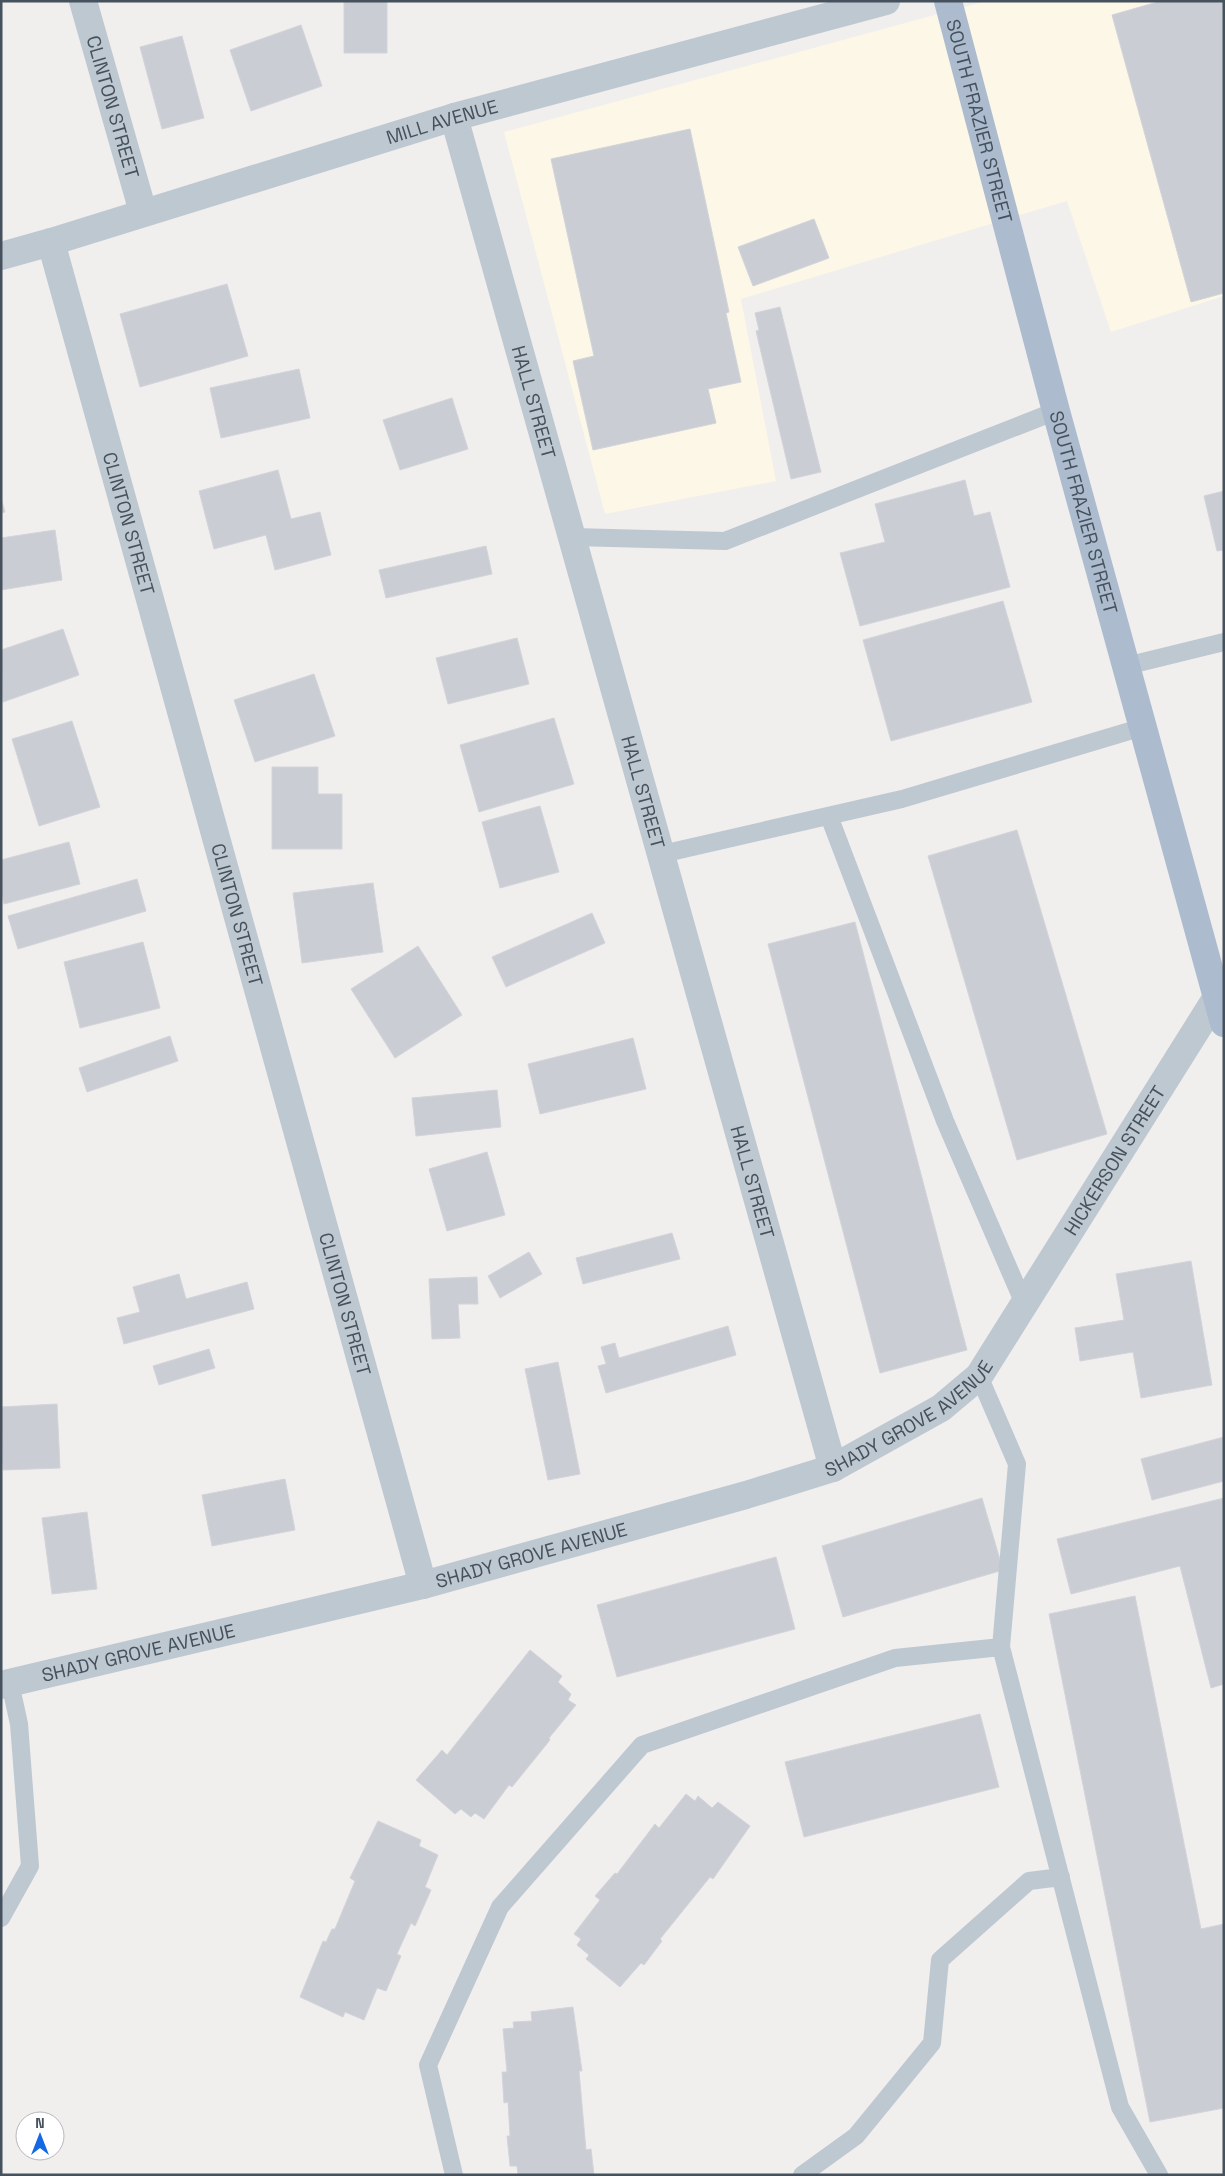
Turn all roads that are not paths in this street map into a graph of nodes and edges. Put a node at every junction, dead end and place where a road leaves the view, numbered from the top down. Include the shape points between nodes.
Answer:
1 (83, 1) edge
2 (886, 1) edge
3 (948, 1) edge
4 (454, 117) junction
5 (143, 212) junction
6 (51, 242) junction
7 (1, 256) edge
8 (1056, 411) junction
9 (573, 537) junction
10 (1224, 642) edge
11 (1126, 666) junction
12 (1143, 726) junction
13 (829, 816) junction
14 (662, 854) junction
15 (1220, 1010) edge
16 (1019, 1316) junction
17 (979, 1376) junction
18 (833, 1468) junction
19 (423, 1585) junction
20 (1001, 1647) junction
21 (6, 1684) edge
22 (1060, 1877) junction
23 (1, 1918) edge
24 (454, 2175) edge
25 (802, 2175) edge
26 (1159, 2175) edge

1 - 5 street, CLINTON STREET
2 - 4 street, MILL AVENUE
3 - 8 main road, SOUTH FRAZIER STREET
4 - 5 street, MILL AVENUE
4 - 9 street, HALL STREET
5 - 6 street, MILL AVENUE
6 - 7 street, MILL AVENUE
6 - 19 street, CLINTON STREET
8 - 9 lane via 725,541
8 - 11 main road, SOUTH FRAZIER STREET
9 - 14 street, HALL STREET
10 - 11 lane
11 - 12 main road, SOUTH FRAZIER STREET
12 - 13 lane via 902,799
12 - 15 main road, SOUTH FRAZIER STREET
13 - 14 lane
13 - 16 lane
14 - 18 street, HALL STREET
15 - 16 street, HICKERSON STREET
16 - 17 street, SHADY GROVE AVENUE
17 - 18 street, SHADY GROVE AVENUE via 941,1408
17 - 20 lane via 1017,1464
18 - 19 street, SHADY GROVE AVENUE
19 - 21 street, SHADY GROVE AVENUE
20 - 22 lane
20 - 24 lane via 895,1658 642,1745 500,1907 428,2065
21 - 23 lane via 19,1724 30,1866
22 - 25 lane via 1029,1881 940,1960 932,2043 856,2136
22 - 26 lane via 1120,2107

